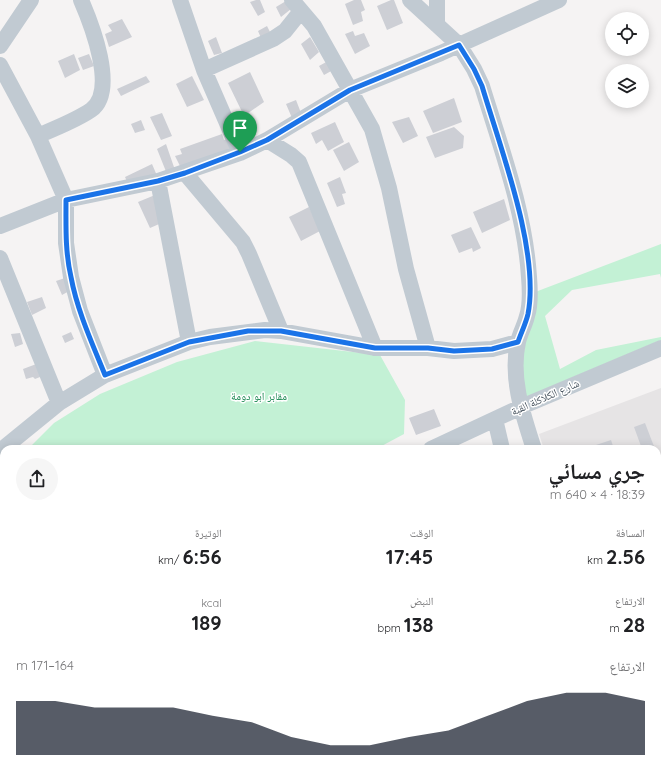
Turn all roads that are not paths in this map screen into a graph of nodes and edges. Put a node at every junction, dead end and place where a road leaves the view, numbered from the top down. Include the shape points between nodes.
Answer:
1 (31, 0) edge
2 (81, 0) edge
3 (180, 0) edge
4 (410, 0) edge
5 (437, 0) edge
6 (559, 0) edge
7 (296, 5) edge
8 (438, 25) junction
9 (459, 45) junction
10 (0, 46) edge
11 (0, 65) edge
12 (204, 70) junction
13 (350, 90) junction
14 (38, 136) junction
15 (267, 140) junction
16 (240, 152) junction
17 (185, 173) junction
18 (158, 181) junction
19 (66, 200) junction
20 (0, 226) edge
21 (0, 258) edge
22 (281, 331) junction
23 (189, 342) junction
24 (518, 342) junction
25 (375, 348) junction
26 (428, 348) junction
27 (661, 349) edge
28 (105, 375) junction
29 (58, 403) junction
30 (521, 407) junction
31 (495, 419) junction
32 (7, 445) edge
33 (440, 445) edge
34 (501, 445) edge
35 (533, 445) edge

1 - 10 street
2 - 14 street via 98,49 102,76 101,94 92,110
3 - 12 street
4 - 8 street
5 - 8 street
6 - 9 street
7 - 12 street via 285,31 273,39
7 - 13 street via 314,26
8 - 9 street
9 - 13 street
9 - 24 street via 482,86 525,240 530,294 528,315
11 - 14 street
12 - 16 street
13 - 15 street
13 - 26 street via 377,143 406,269
14 - 19 street
15 - 16 street
15 - 25 street via 299,162
16 - 17 street
17 - 18 street
17 - 22 street via 243,242
18 - 19 street
18 - 23 street
19 - 20 street
19 - 28 street via 66,243 71,277 80,311
21 - 29 street
22 - 23 street via 248,331
22 - 25 street
23 - 28 street
24 - 26 street via 492,349 454,351
24 - 30 street via 516,367
25 - 26 street
27 - 30 street, شارع الكلاكلة القبة
28 - 29 street
29 - 32 street
30 - 31 street, شارع الكلاكلة القبة
30 - 35 street
31 - 33 street, شارع الكلاكلة القبة
31 - 34 street

